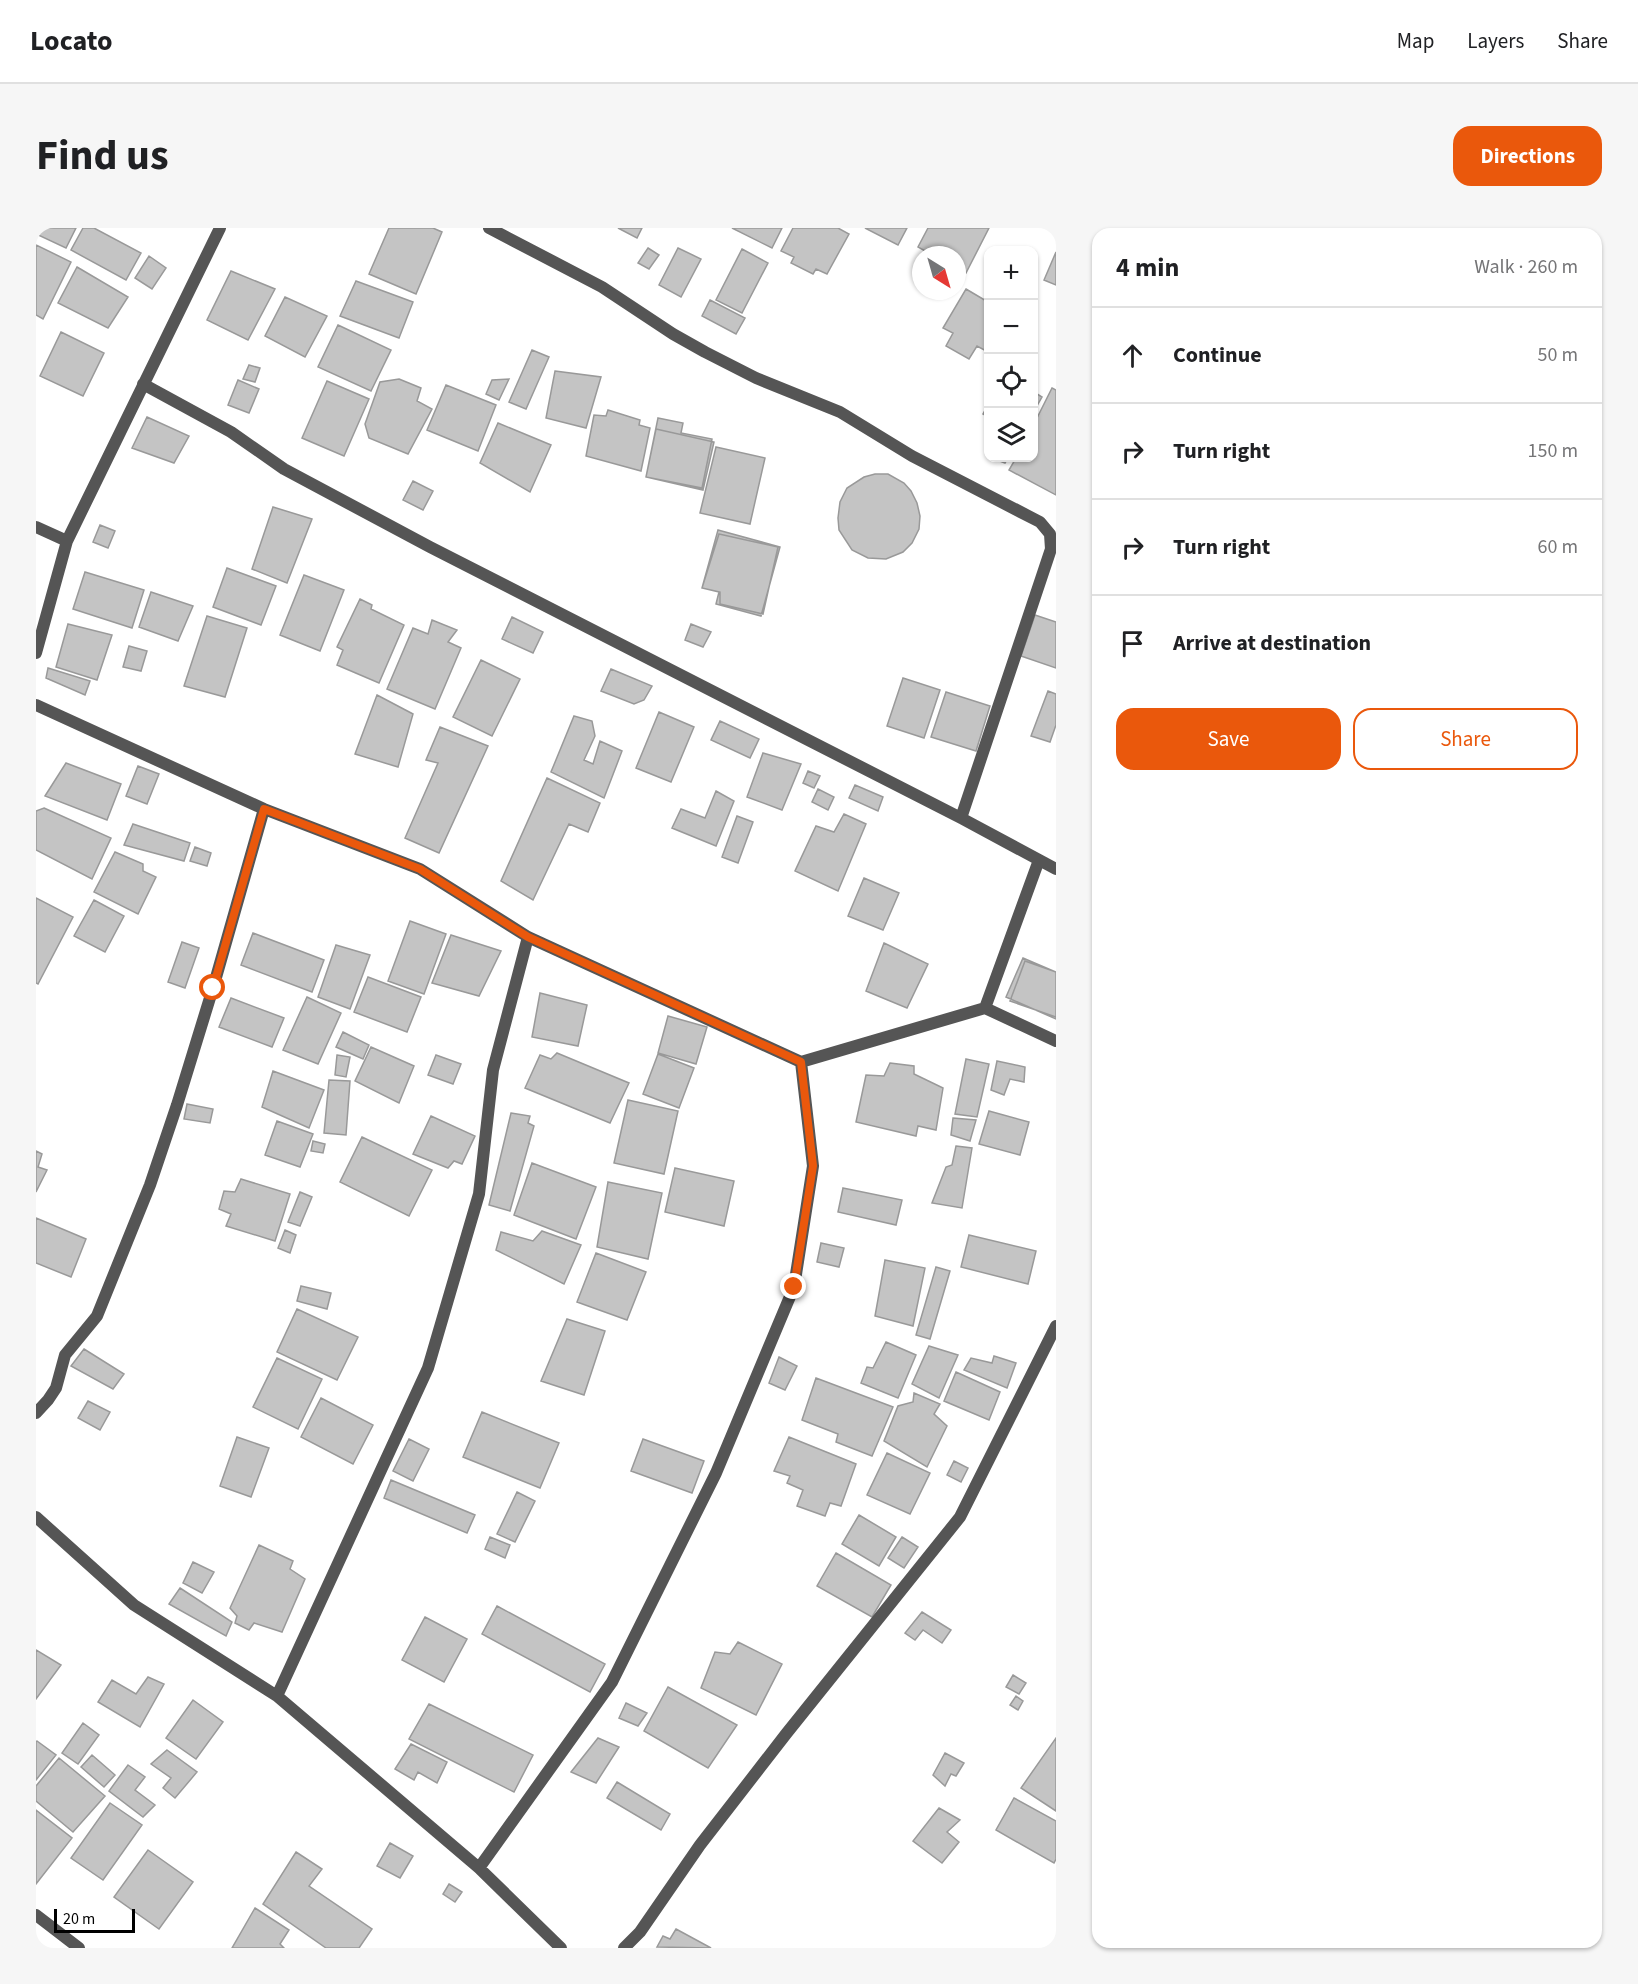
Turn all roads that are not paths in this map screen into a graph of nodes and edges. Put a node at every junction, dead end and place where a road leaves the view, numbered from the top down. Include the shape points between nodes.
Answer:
1 (220, 228) edge
2 (489, 228) edge
3 (143, 384) junction
4 (36, 527) edge
5 (67, 541) junction
6 (36, 653) edge
7 (36, 705) edge
8 (264, 809) junction
9 (961, 818) junction
10 (1039, 860) junction
11 (1056, 869) edge
12 (528, 937) junction
13 (985, 1008) junction
14 (1056, 1041) edge
15 (801, 1062) junction
16 (1056, 1326) edge
17 (36, 1413) edge
18 (36, 1517) edge
19 (277, 1696) junction
20 (479, 1868) junction
21 (36, 1915) edge
22 (79, 1948) edge
23 (561, 1948) edge
24 (624, 1948) edge

1 - 3 street
2 - 9 street via 602,287 705,352 756,378 840,412 912,456 1040,522 1050,534 1051,549
3 - 5 street
3 - 9 street via 231,432 284,469
4 - 5 street
5 - 6 street
7 - 8 street
8 - 12 street via 420,869
8 - 17 street via 213,988 150,1185 97,1316 65,1355 56,1388
9 - 10 street
10 - 11 street
10 - 13 street
12 - 15 street
12 - 19 street via 493,1070 480,1194 428,1368
13 - 14 street
13 - 15 street
15 - 20 street via 813,1166 794,1287 717,1473 612,1682
16 - 24 street via 960,1517 786,1734 700,1845 640,1932
18 - 19 street via 134,1605
19 - 20 street
20 - 23 street
21 - 22 street

